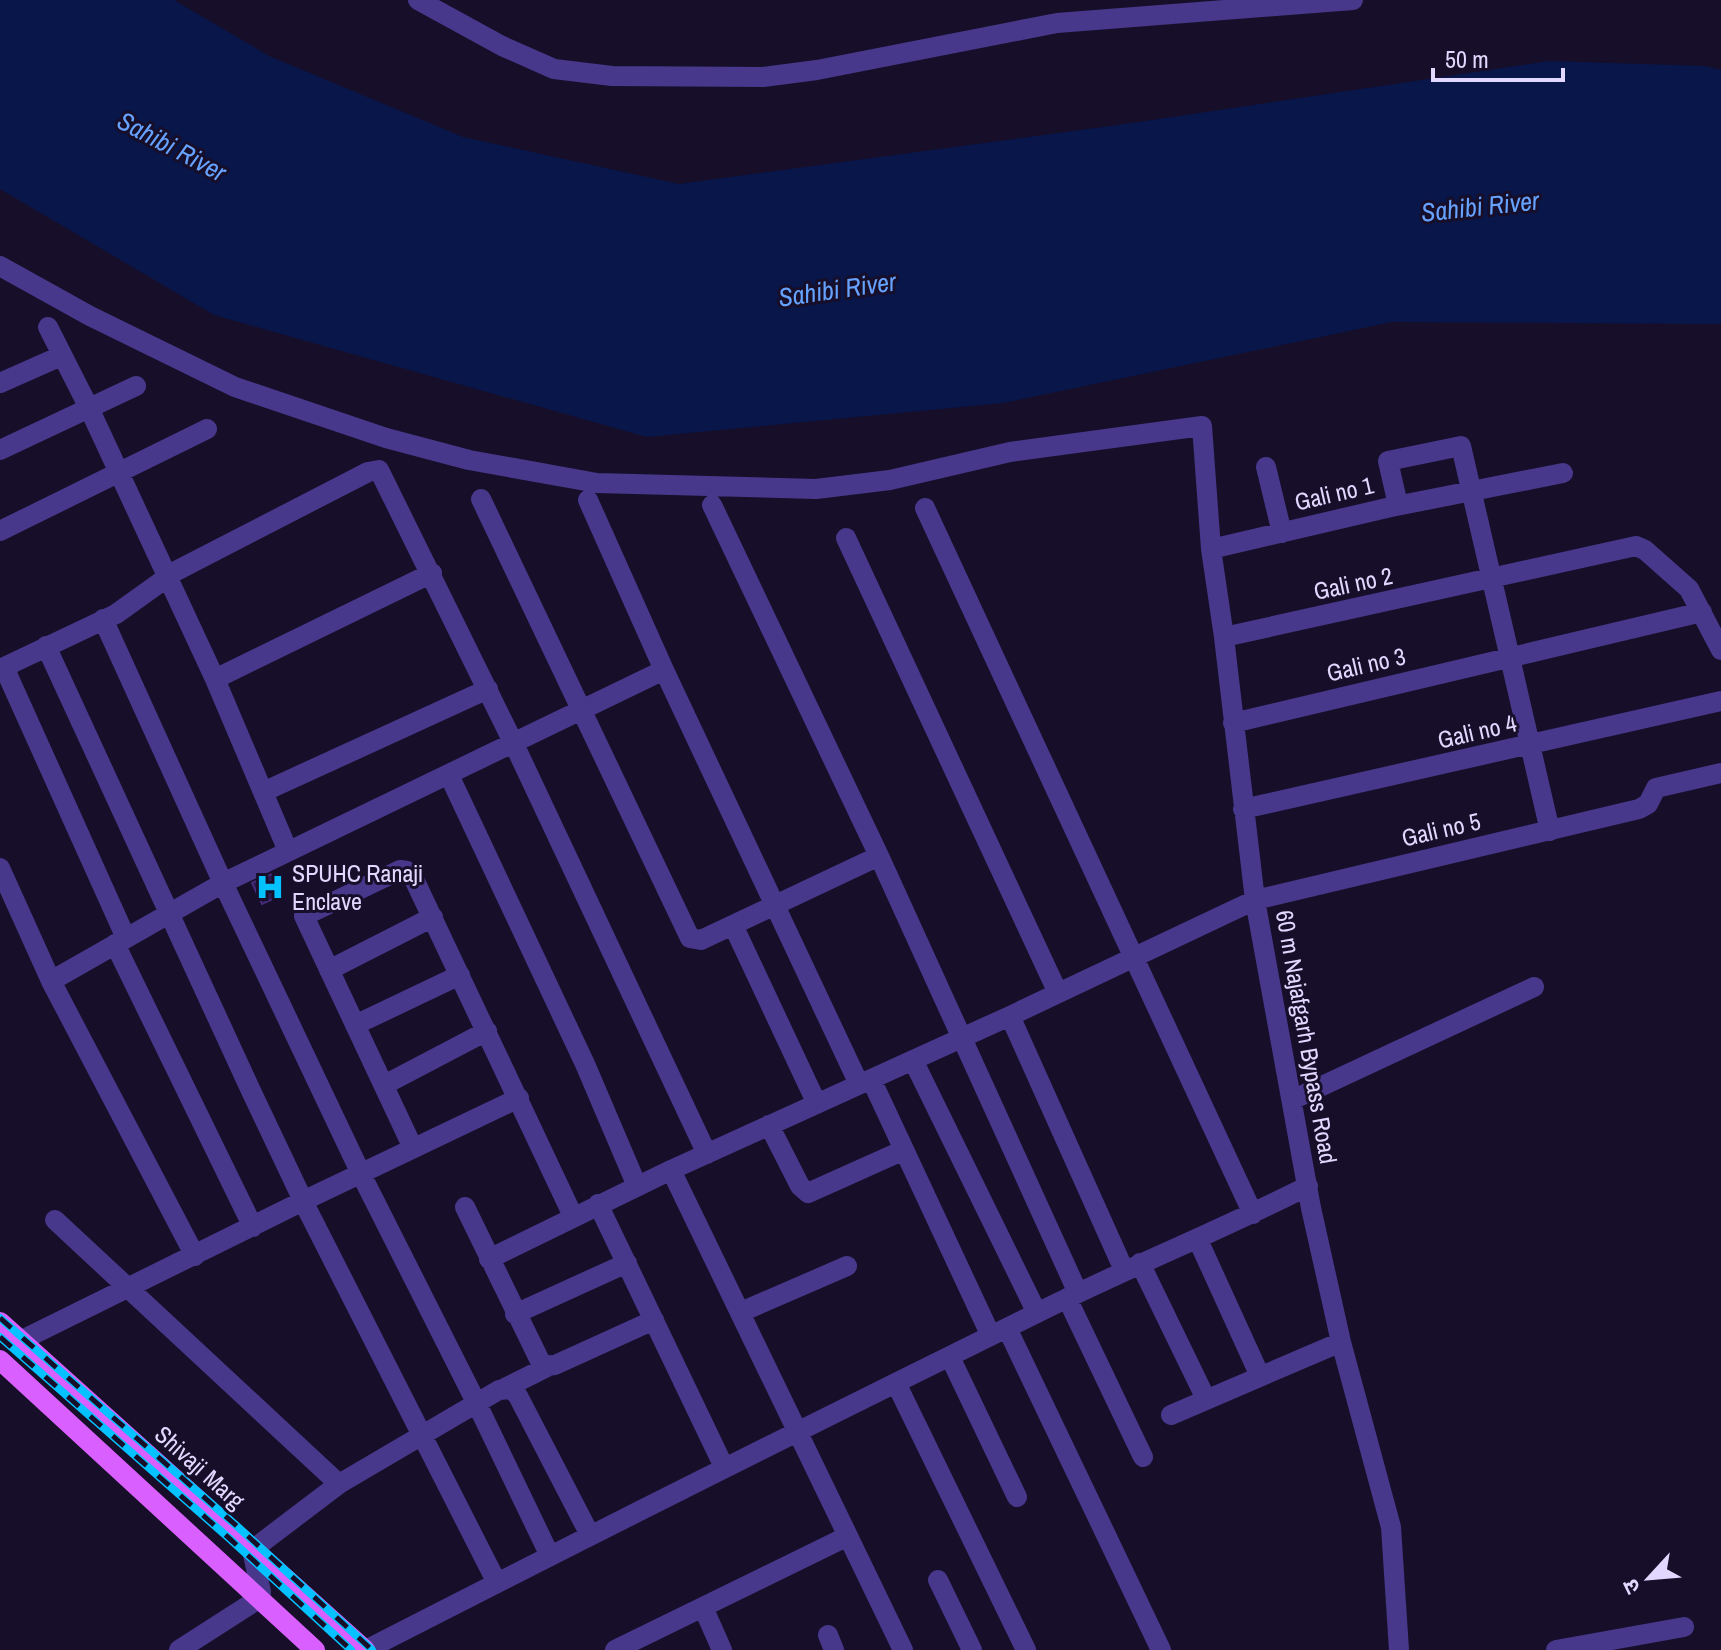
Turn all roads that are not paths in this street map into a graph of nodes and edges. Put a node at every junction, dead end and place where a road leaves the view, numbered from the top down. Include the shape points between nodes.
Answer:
1 (418, 0) edge
2 (1353, 0) edge
3 (0, 266) edge
4 (48, 327) dead end
5 (61, 356) junction
6 (1, 380) edge
7 (136, 386) dead end
8 (89, 408) junction
9 (207, 429) dead end
10 (0, 450) edge
11 (1266, 467) dead end
12 (1563, 473) dead end
13 (118, 474) junction
14 (1470, 491) junction
15 (481, 499) dead end
16 (588, 500) dead end
17 (712, 505) dead end
18 (1398, 505) junction
19 (925, 508) dead end
20 (0, 531) edge
21 (1282, 533) junction
22 (846, 538) dead end
23 (1211, 549) junction
24 (432, 573) junction
25 (167, 577) junction
26 (1492, 579) junction
27 (1702, 612) junction
28 (103, 619) junction
29 (1224, 637) junction
30 (46, 646) junction
31 (1721, 650) edge
32 (1510, 657) junction
33 (2, 668) edge
34 (664, 670) junction
35 (215, 679) junction
36 (488, 689) junction
37 (1721, 701) edge
38 (580, 711) junction
39 (1233, 723) junction
40 (514, 744) junction
41 (1531, 746) junction
42 (1721, 773) edge
43 (449, 775) junction
44 (263, 792) junction
45 (1243, 809) junction
46 (1550, 831) junction
47 (288, 851) junction
48 (879, 856) junction
49 (0, 868) edge
50 (223, 883) junction
51 (1255, 900) junction
52 (774, 905) junction
53 (170, 913) junction
54 (433, 917) junction
55 (733, 925) junction
56 (121, 941) junction
57 (1133, 959) junction
58 (329, 970) junction
59 (460, 975) junction
60 (51, 981) junction
61 (1534, 987) dead end
62 (1058, 993) junction
63 (1010, 1016) junction
64 (355, 1025) junction
65 (487, 1031) junction
66 (961, 1039) junction
67 (913, 1060) junction
68 (865, 1082) junction
69 (384, 1085) junction
70 (519, 1098) junction
71 (1292, 1100) junction
72 (817, 1104) junction
73 (769, 1125) junction
74 (413, 1148) junction
75 (904, 1150) junction
76 (707, 1154) junction
77 (671, 1170) junction
78 (361, 1174) junction
79 (637, 1186) junction
80 (1308, 1186) junction
81 (303, 1201) junction
82 (598, 1204) junction
83 (465, 1207) dead end
84 (1253, 1214) junction
85 (573, 1216) junction
86 (55, 1220) dead end
87 (253, 1227) junction
88 (1198, 1240) junction
89 (195, 1256) junction
90 (489, 1259) junction
91 (627, 1263) junction
92 (847, 1266) dead end
93 (1132, 1267) junction
94 (129, 1288) junction
95 (1073, 1295) junction
96 (741, 1312) junction
97 (1037, 1313) junction
98 (515, 1314) junction
99 (654, 1320) junction
100 (0, 1322) edge
101 (999, 1332) junction
102 (20, 1341) junction
103 (1341, 1342) junction
104 (950, 1357) junction
105 (0, 1360) edge
106 (551, 1365) junction
107 (1260, 1376) junction
108 (896, 1383) junction
109 (503, 1389) junction
110 (1206, 1399) junction
111 (477, 1404) junction
112 (1171, 1415) dead end
113 (799, 1430) junction
114 (422, 1433) junction
115 (1143, 1457) dead end
116 (724, 1467) junction
117 (339, 1484) junction
118 (1017, 1497) dead end
119 (590, 1535) junction
120 (848, 1536) junction
121 (252, 1550) junction
122 (550, 1556) junction
123 (938, 1580) dead end
124 (497, 1583) junction
125 (260, 1598) junction
126 (703, 1607) junction
127 (1684, 1627) dead end
128 (179, 1650) edge
129 (315, 1650) edge
130 (366, 1650) edge
131 (615, 1650) edge
132 (722, 1650) edge
133 (903, 1650) edge
134 (972, 1650) edge
135 (1026, 1650) edge
136 (1161, 1650) edge
137 (1400, 1650) edge
138 (1556, 1650) edge

1 - 2 street via 554,69 612,76 763,77 1057,23
3 - 23 street, 60 m Najafgarh Bypass Road via 235,387 469,460 597,483 816,489 890,480 1010,452 1202,426
4 - 5 street
5 - 6 street
5 - 8 street
7 - 8 street
8 - 10 street
8 - 13 street
9 - 13 street
11 - 21 street, Gali no 1
12 - 14 street, Gali no 1
13 - 20 street
13 - 25 street
14 - 18 street, Gali no 1
14 - 18 street via 1461,446 1388,461
14 - 26 street
15 - 38 street
16 - 34 street
17 - 48 street
18 - 21 street, Gali no 1
19 - 57 street
21 - 23 street, Gali no 1
22 - 62 street
23 - 29 street, 60 m Najafgarh Bypass Road
24 - 25 street via 385,478 374,470
24 - 35 street
24 - 36 street
25 - 28 street
25 - 35 street
26 - 27 street, Gali no 2 via 1636,546 1689,589
26 - 29 street, Gali no 2
26 - 32 street
27 - 31 street
27 - 32 street, Gali no 3
28 - 30 street
28 - 50 street
29 - 39 street, 60 m Najafgarh Bypass Road
30 - 33 street
30 - 53 street
32 - 39 street, Gali no 3
32 - 41 street
33 - 56 street
34 - 38 street
34 - 52 street
35 - 44 street
36 - 40 street
36 - 44 street
37 - 41 street, Gali no 4
38 - 40 street
38 - 55 street via 690,938 701,940
39 - 45 street, 60 m Najafgarh Bypass Road
40 - 43 street
40 - 76 street
41 - 45 street, Gali no 4
41 - 46 street
42 - 46 street, Gali no 5 via 1656,788 1639,809
43 - 47 street
43 - 79 street
44 - 47 street
45 - 51 street, 60 m Najafgarh Bypass Road
46 - 51 street, Gali no 5
47 - 50 street
48 - 52 street
48 - 66 street
49 - 60 street
50 - 53 street
50 - 78 street
51 - 57 street, Gali no 5
51 - 71 street, 60 m Najafgarh Bypass Road
52 - 55 street
52 - 68 street
53 - 56 street
53 - 81 street
54 - 58 street
54 - 58 street via 413,877 400,870 304,916
54 - 59 street
55 - 72 street
56 - 60 street
56 - 87 street
57 - 62 street, Gali no 5
57 - 84 street
58 - 64 street
59 - 64 street
59 - 65 street
60 - 89 street
61 - 71 street
62 - 63 street, Gali no 5
63 - 66 street, Gali no 5
63 - 93 street
64 - 69 street
65 - 69 street
65 - 70 street
66 - 67 street, Gali no 5
66 - 95 street
67 - 68 street, Gali no 5
67 - 97 street
68 - 72 street, Gali no 5
68 - 75 street
69 - 74 street
70 - 74 street
70 - 85 street
71 - 80 street, 60 m Najafgarh Bypass Road
72 - 73 street, Gali no 5
73 - 75 street via 808,1193
73 - 76 street, Gali no 5
74 - 78 street
75 - 101 street
76 - 77 street, Gali no 5
77 - 79 street, Gali no 5
77 - 96 street
78 - 81 street
78 - 111 street
79 - 82 street, Gali no 5
80 - 84 street
80 - 103 street, 60 m Najafgarh Bypass Road
81 - 87 street
81 - 114 street
82 - 85 street, Gali no 5
82 - 91 street
83 - 90 street
84 - 88 street
85 - 90 street, Gali no 5
86 - 94 street
87 - 89 street
88 - 93 street
88 - 107 street
89 - 94 street
90 - 98 street
91 - 98 street
91 - 99 street
92 - 96 street
93 - 95 street
93 - 110 street
94 - 102 street
94 - 117 street
95 - 97 street
95 - 115 street
96 - 113 street
97 - 101 street
98 - 106 street via 541,1363
99 - 106 street
99 - 116 street
100 - 102 main road, Shivaji Marg
101 - 104 street
101 - 136 street
102 - 121 main road, Shivaji Marg
103 - 107 street
103 - 137 street, 60 m Najafgarh Bypass Road via 1391,1527
104 - 108 street
104 - 118 street
105 - 125 main road
106 - 109 street
107 - 110 street
108 - 113 street
108 - 135 street
109 - 111 street
109 - 119 street via 518,1396
110 - 112 street
111 - 114 street
111 - 122 street
113 - 116 street
113 - 120 street
114 - 117 street
114 - 124 street
116 - 119 street
117 - 121 street
119 - 122 street
120 - 126 street
120 - 133 street
121 - 125 street
121 - 130 main road, Shivaji Marg
122 - 124 street
123 - 134 street
124 - 130 street
125 - 128 street
125 - 129 main road
126 - 131 street
126 - 132 street
127 - 138 street

